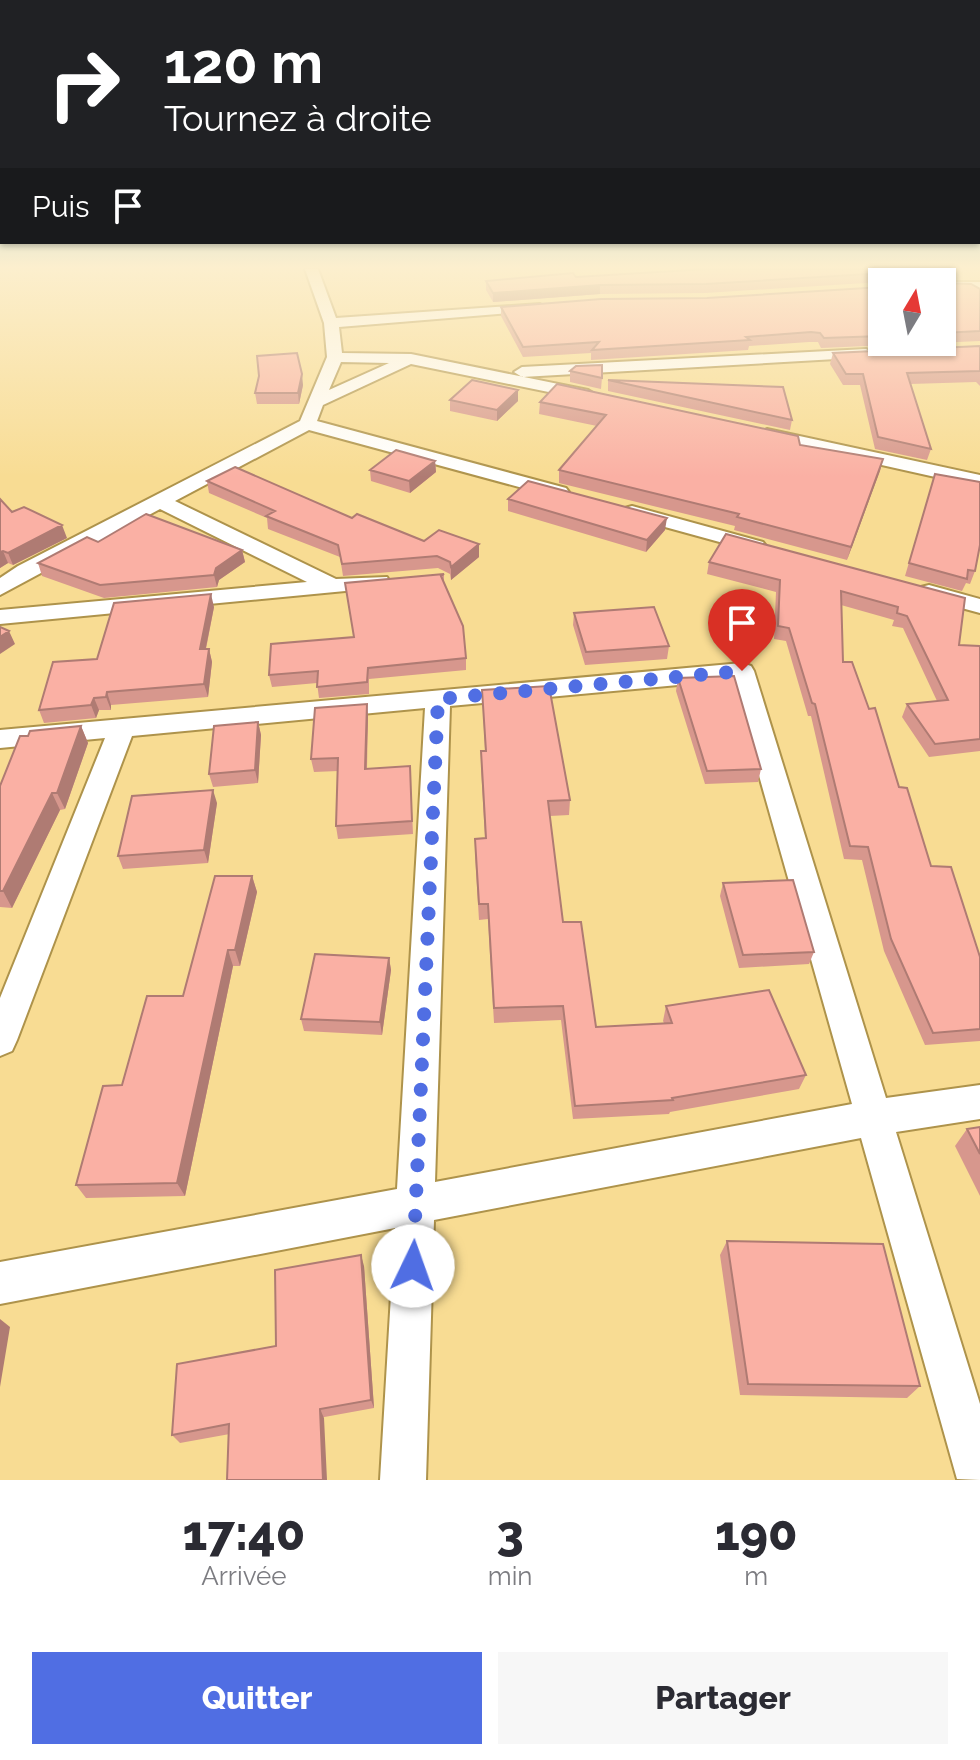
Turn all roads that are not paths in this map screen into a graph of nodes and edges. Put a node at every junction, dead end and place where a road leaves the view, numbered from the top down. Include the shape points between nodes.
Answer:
1 (333, 338) edge
2 (868, 354) edge
3 (335, 357) junction
4 (411, 359) junction
5 (503, 376) junction
6 (610, 400) edge
7 (316, 402) junction
8 (307, 424) junction
9 (749, 430) edge
10 (980, 481) edge
11 (582, 499) edge
12 (160, 501) junction
13 (613, 507) edge
14 (781, 552) edge
15 (408, 579) edge
16 (903, 585) edge
17 (332, 586) junction
18 (0, 588) edge
19 (980, 606) edge
20 (0, 617) edge
21 (438, 699) junction
22 (122, 728) junction
23 (0, 739) edge
24 (0, 1040) edge
25 (980, 1102) edge
26 (874, 1118) junction
27 (416, 1205) junction
28 (0, 1283) edge
29 (980, 1479) edge
30 (403, 1480) edge

1 - 3 street
2 - 5 street
3 - 4 street
3 - 7 street
4 - 5 street
4 - 7 street
5 - 6 street
7 - 8 street
8 - 11 street
8 - 12 street
9 - 10 street
12 - 17 street
12 - 18 street
13 - 14 street
15 - 17 street
16 - 19 street
17 - 20 street
21 - 22 street
21 - 26 street via 742,671
21 - 27 street
22 - 23 street
22 - 24 street
25 - 26 street
26 - 27 street
26 - 29 street
27 - 28 street
27 - 30 street

